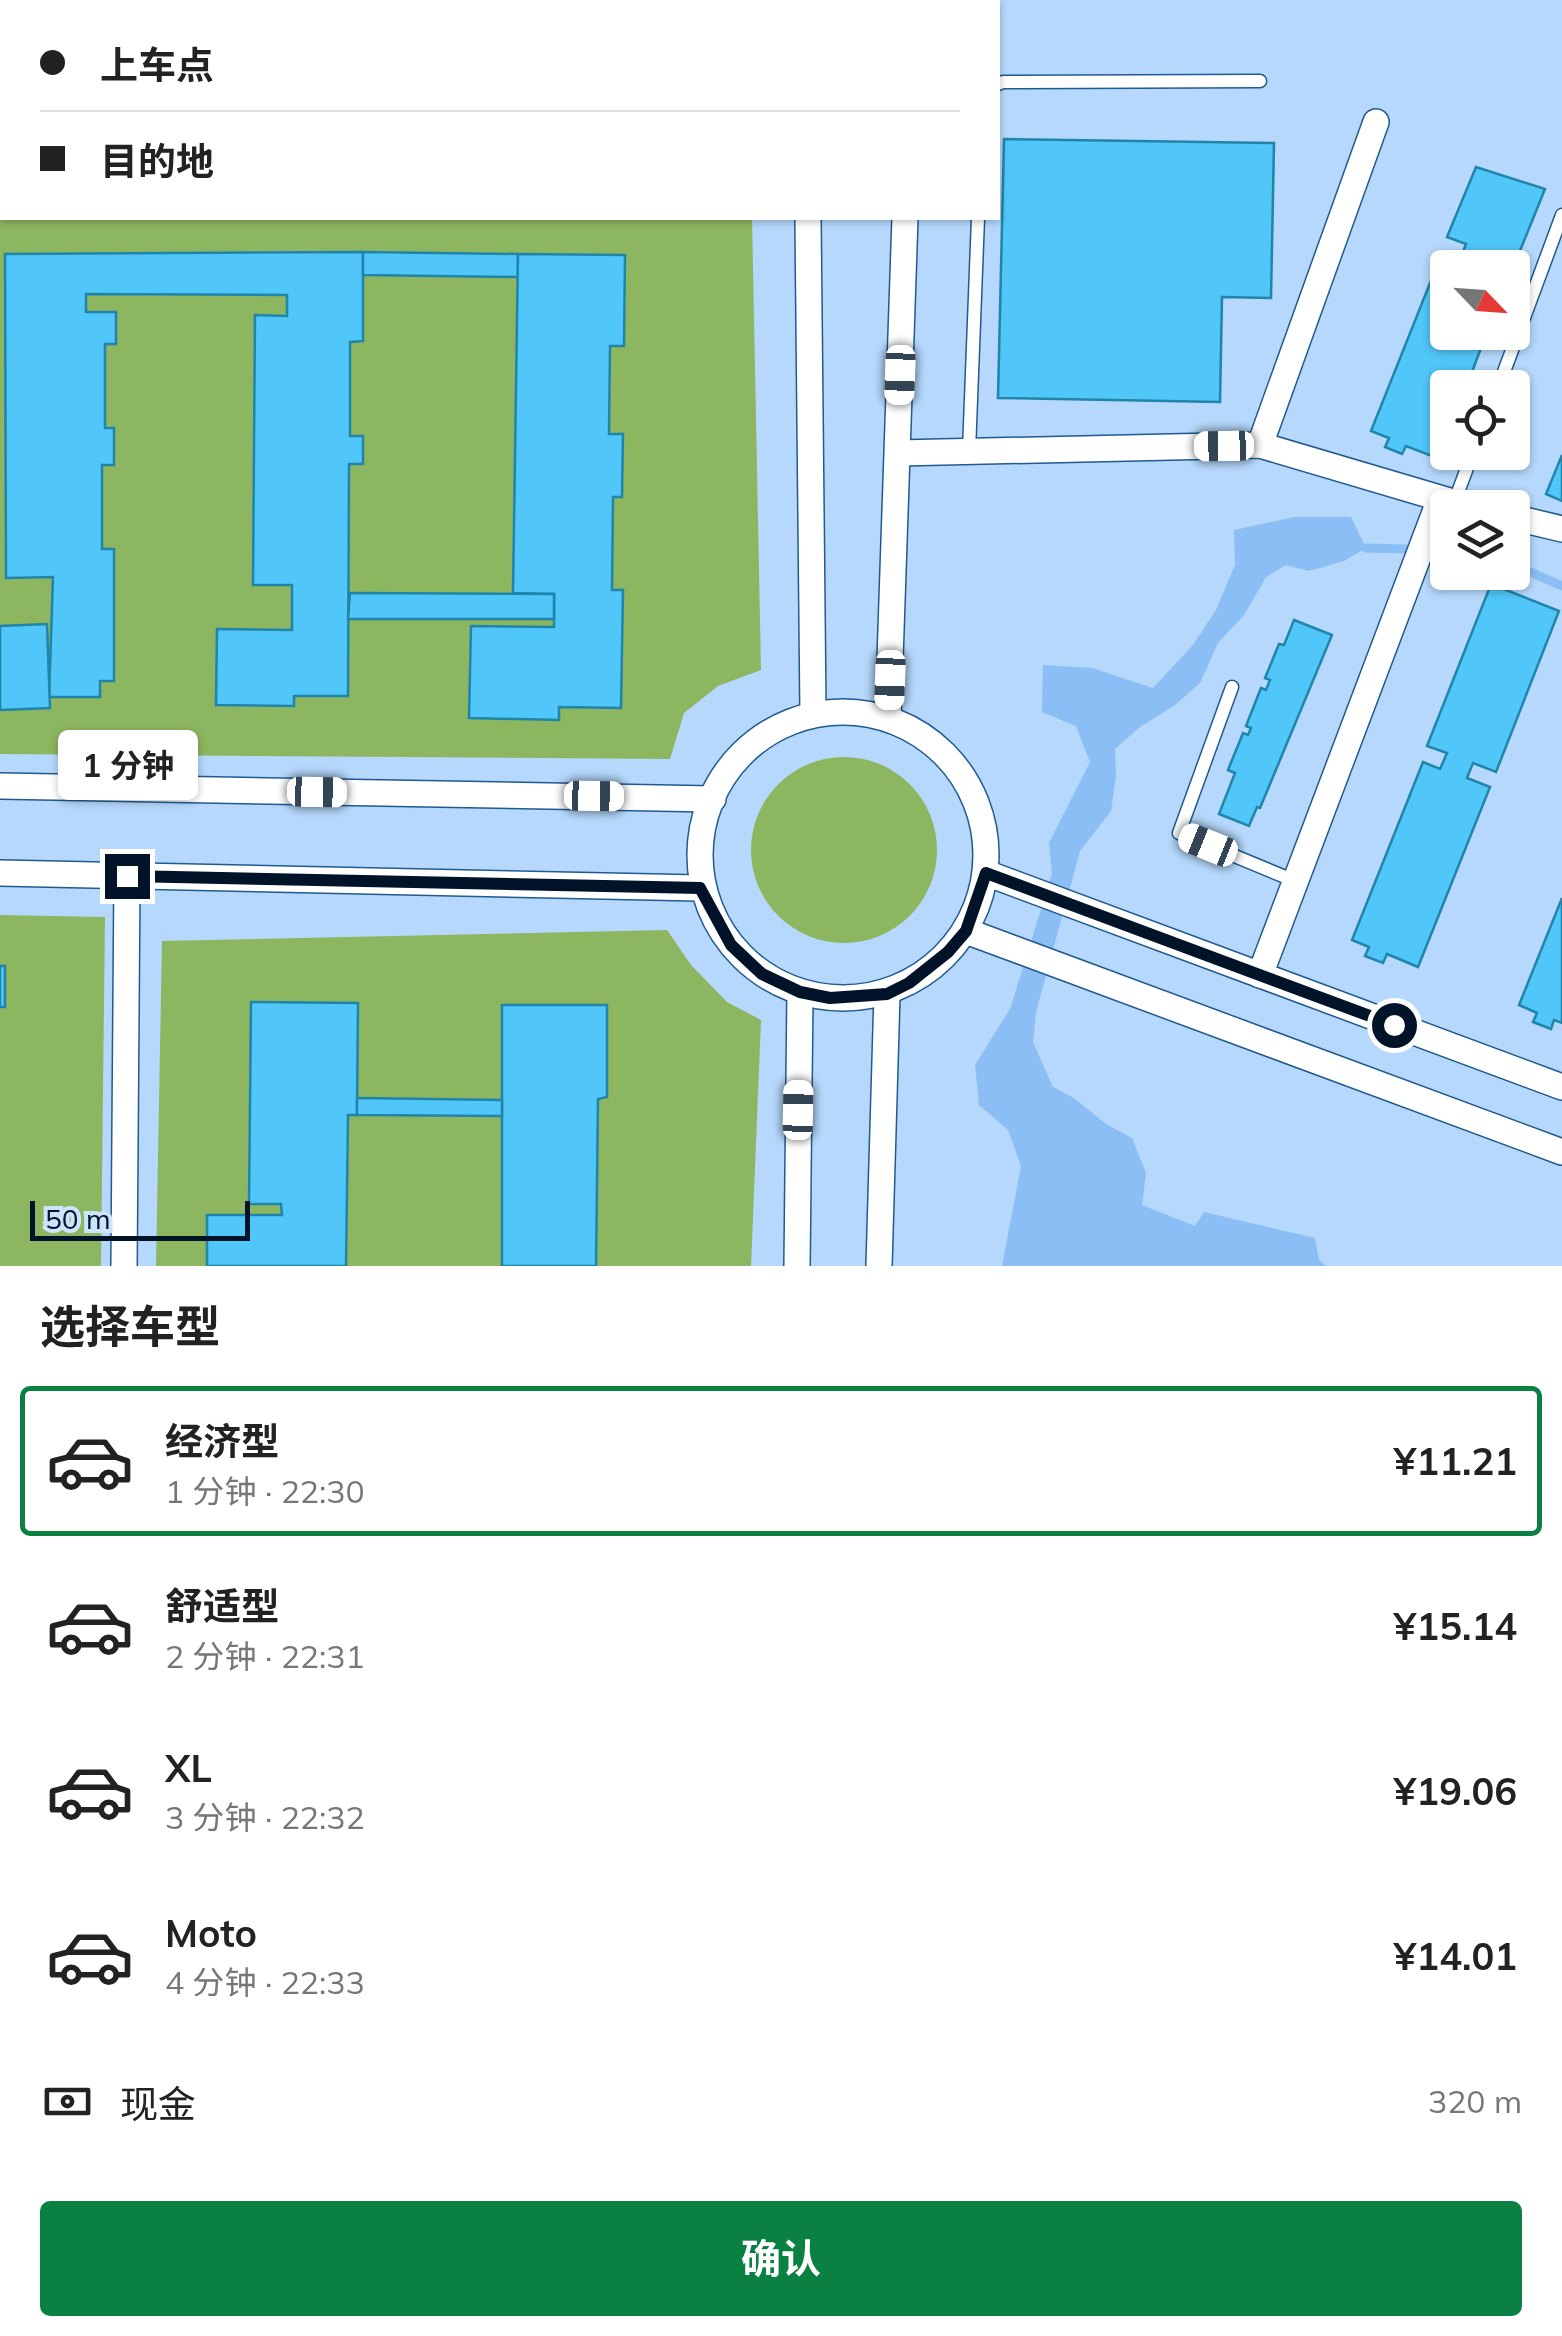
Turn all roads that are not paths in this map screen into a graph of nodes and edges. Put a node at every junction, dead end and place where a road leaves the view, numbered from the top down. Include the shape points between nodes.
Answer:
1 (1260, 81) dead end
2 (1000, 83) edge
3 (1376, 122) dead end
4 (1562, 215) edge
5 (808, 220) edge
6 (906, 220) edge
7 (978, 220) edge
8 (1505, 370) edge
9 (1260, 444) junction
10 (970, 451) junction
11 (898, 454) junction
12 (1430, 495) edge
13 (1530, 521) edge
14 (1430, 528) edge
15 (1562, 528) edge
16 (1232, 687) dead end
17 (813, 713) junction
18 (888, 718) junction
19 (0, 786) edge
20 (713, 799) junction
21 (986, 873) junction
22 (0, 874) edge
23 (127, 876) junction
24 (1295, 881) junction
25 (700, 888) junction
26 (966, 931) junction
27 (1260, 975) junction
28 (800, 992) junction
29 (887, 994) junction
30 (1562, 1087) edge
31 (1562, 1152) edge
32 (124, 1266) edge
33 (797, 1266) edge
34 (878, 1266) edge

1 - 2 lane
3 - 9 street
4 - 8 lane
5 - 17 street
6 - 11 street
7 - 10 lane
9 - 10 street
9 - 12 street
10 - 11 street
11 - 18 street
13 - 15 street
14 - 24 street
16 - 24 lane via 1180,833
17 - 18 street
17 - 20 street via 746,750
18 - 21 street via 924,736 964,778 985,833
19 - 20 street
20 - 25 street via 703,824
21 - 26 street
21 - 27 street
22 - 23 street
23 - 25 street
23 - 32 street
24 - 27 street
25 - 28 street via 731,945 762,974
26 - 29 street via 948,952
26 - 31 street
27 - 30 street
28 - 29 street via 830,998
28 - 33 street
29 - 34 street

